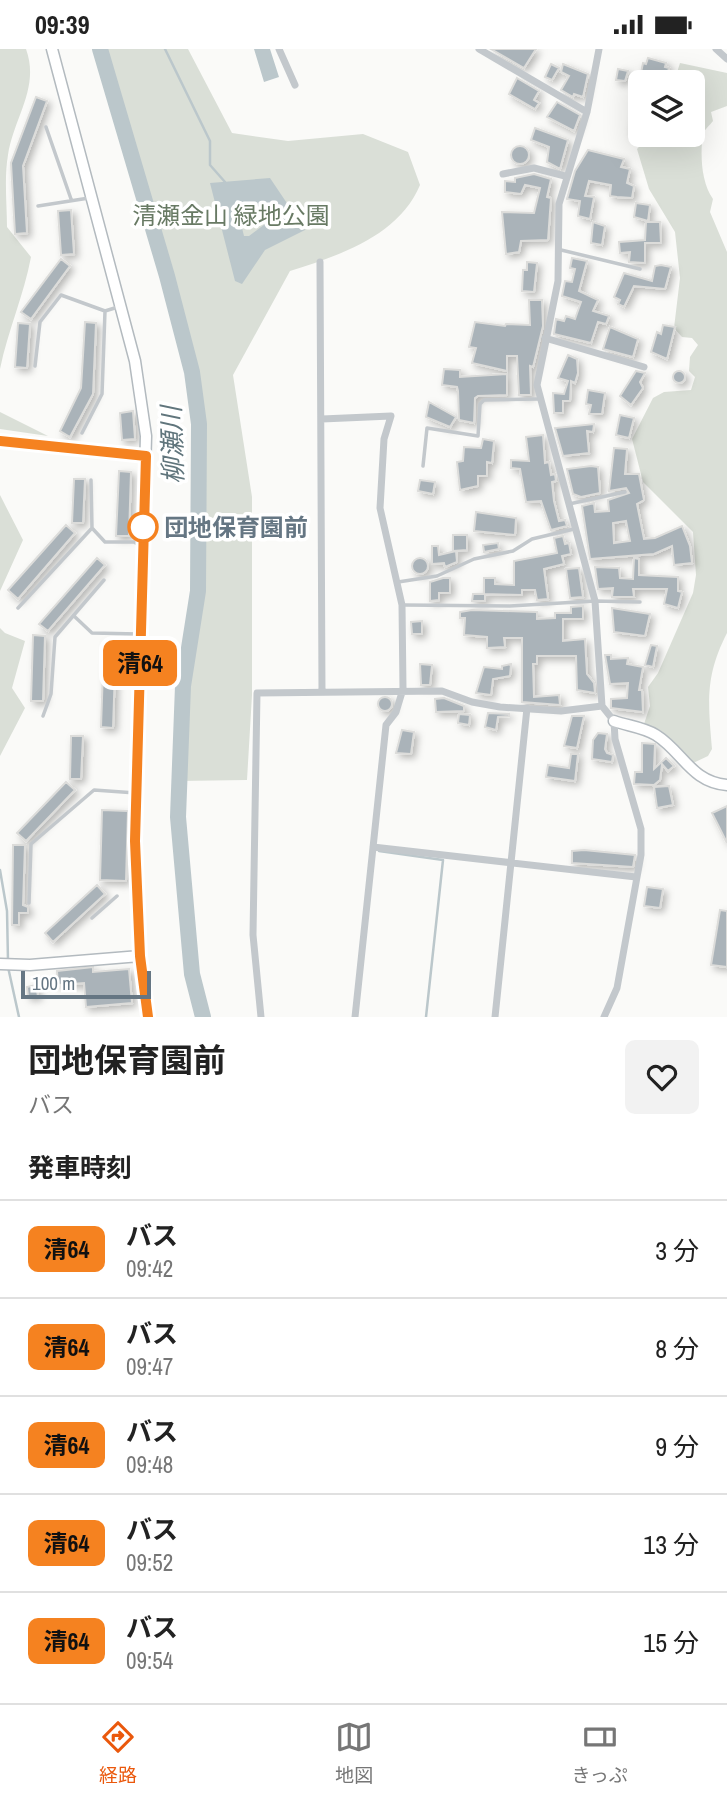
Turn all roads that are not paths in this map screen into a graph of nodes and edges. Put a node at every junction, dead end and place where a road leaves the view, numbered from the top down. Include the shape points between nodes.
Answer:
1 (52, 49) edge
2 (279, 49) edge
3 (479, 49) edge
4 (599, 49) edge
5 (716, 49) edge
6 (727, 59) edge
7 (296, 85) dead end
8 (587, 112) junction
9 (46, 127) dead end
10 (503, 174) dead end
11 (565, 176) junction
12 (89, 198) junction
13 (71, 199) junction
14 (38, 206) dead end
15 (557, 249) junction
16 (320, 262) dead end
17 (640, 269) dead end
18 (120, 306) junction
19 (105, 311) junction
20 (545, 338) junction
21 (35, 366) dead end
22 (644, 367) dead end
23 (539, 399) junction
24 (322, 419) junction
25 (82, 433) dead end
26 (0, 441) edge
27 (146, 456) junction
28 (423, 466) dead end
29 (91, 480) dead end
30 (625, 492) dead end
31 (567, 504) junction
32 (92, 528) junction
33 (574, 529) junction
34 (143, 547) junction
35 (104, 580) dead end
36 (398, 582) junction
37 (595, 601) junction
38 (640, 603) dead end
39 (402, 605) junction
40 (18, 608) dead end
41 (74, 616) junction
42 (140, 634) junction
43 (322, 692) junction
44 (402, 692) junction
45 (602, 706) junction
46 (527, 708) junction
47 (43, 716) dead end
48 (614, 721) junction
49 (727, 785) edge
50 (137, 794) junction
51 (373, 847) junction
52 (511, 862) junction
53 (636, 877) junction
54 (117, 896) dead end
55 (29, 902) dead end
56 (92, 918) dead end
57 (140, 956) junction
58 (0, 964) edge
59 (148, 1017) edge
60 (261, 1017) edge
61 (355, 1017) edge
62 (495, 1017) edge
63 (604, 1017) edge

1 - 12 street
2 - 7 street
3 - 8 street
4 - 8 street
5 - 6 street
8 - 11 street
9 - 13 lane
10 - 11 street via 534,168
11 - 15 street
12 - 13 lane
12 - 18 street
13 - 14 lane
15 - 17 lane
15 - 20 street via 558,281
16 - 24 street
18 - 19 lane
18 - 27 street via 140,390
19 - 21 lane via 61,295 40,322
19 - 25 lane via 102,394
20 - 22 street
20 - 23 street via 537,373
23 - 28 lane via 484,400 478,436 427,428
23 - 31 street
24 - 36 street via 391,416 384,439 380,508
24 - 43 street
26 - 27 street
27 - 34 street
29 - 32 lane
30 - 31 lane
31 - 33 street
32 - 34 lane via 105,542 134,542
32 - 40 lane
33 - 36 lane via 532,539 513,551 474,559 438,576
33 - 37 street
34 - 42 street
35 - 41 lane
36 - 39 street
37 - 38 lane
37 - 39 lane
37 - 45 street
39 - 44 street
41 - 42 lane via 92,633
41 - 47 lane via 55,637 51,694
42 - 50 street
43 - 44 street
43 - 60 street via 257,693 253,935
44 - 46 street via 442,691 472,702
44 - 51 street via 386,725
45 - 46 street via 561,711
45 - 48 street
46 - 52 street
48 - 49 street via 654,734 691,771
48 - 53 street via 641,829
50 - 55 lane via 94,790 31,844
50 - 57 street
51 - 52 street
51 - 61 street
52 - 53 street
52 - 62 street
53 - 63 street via 617,988
54 - 56 lane
57 - 58 street
57 - 59 street

